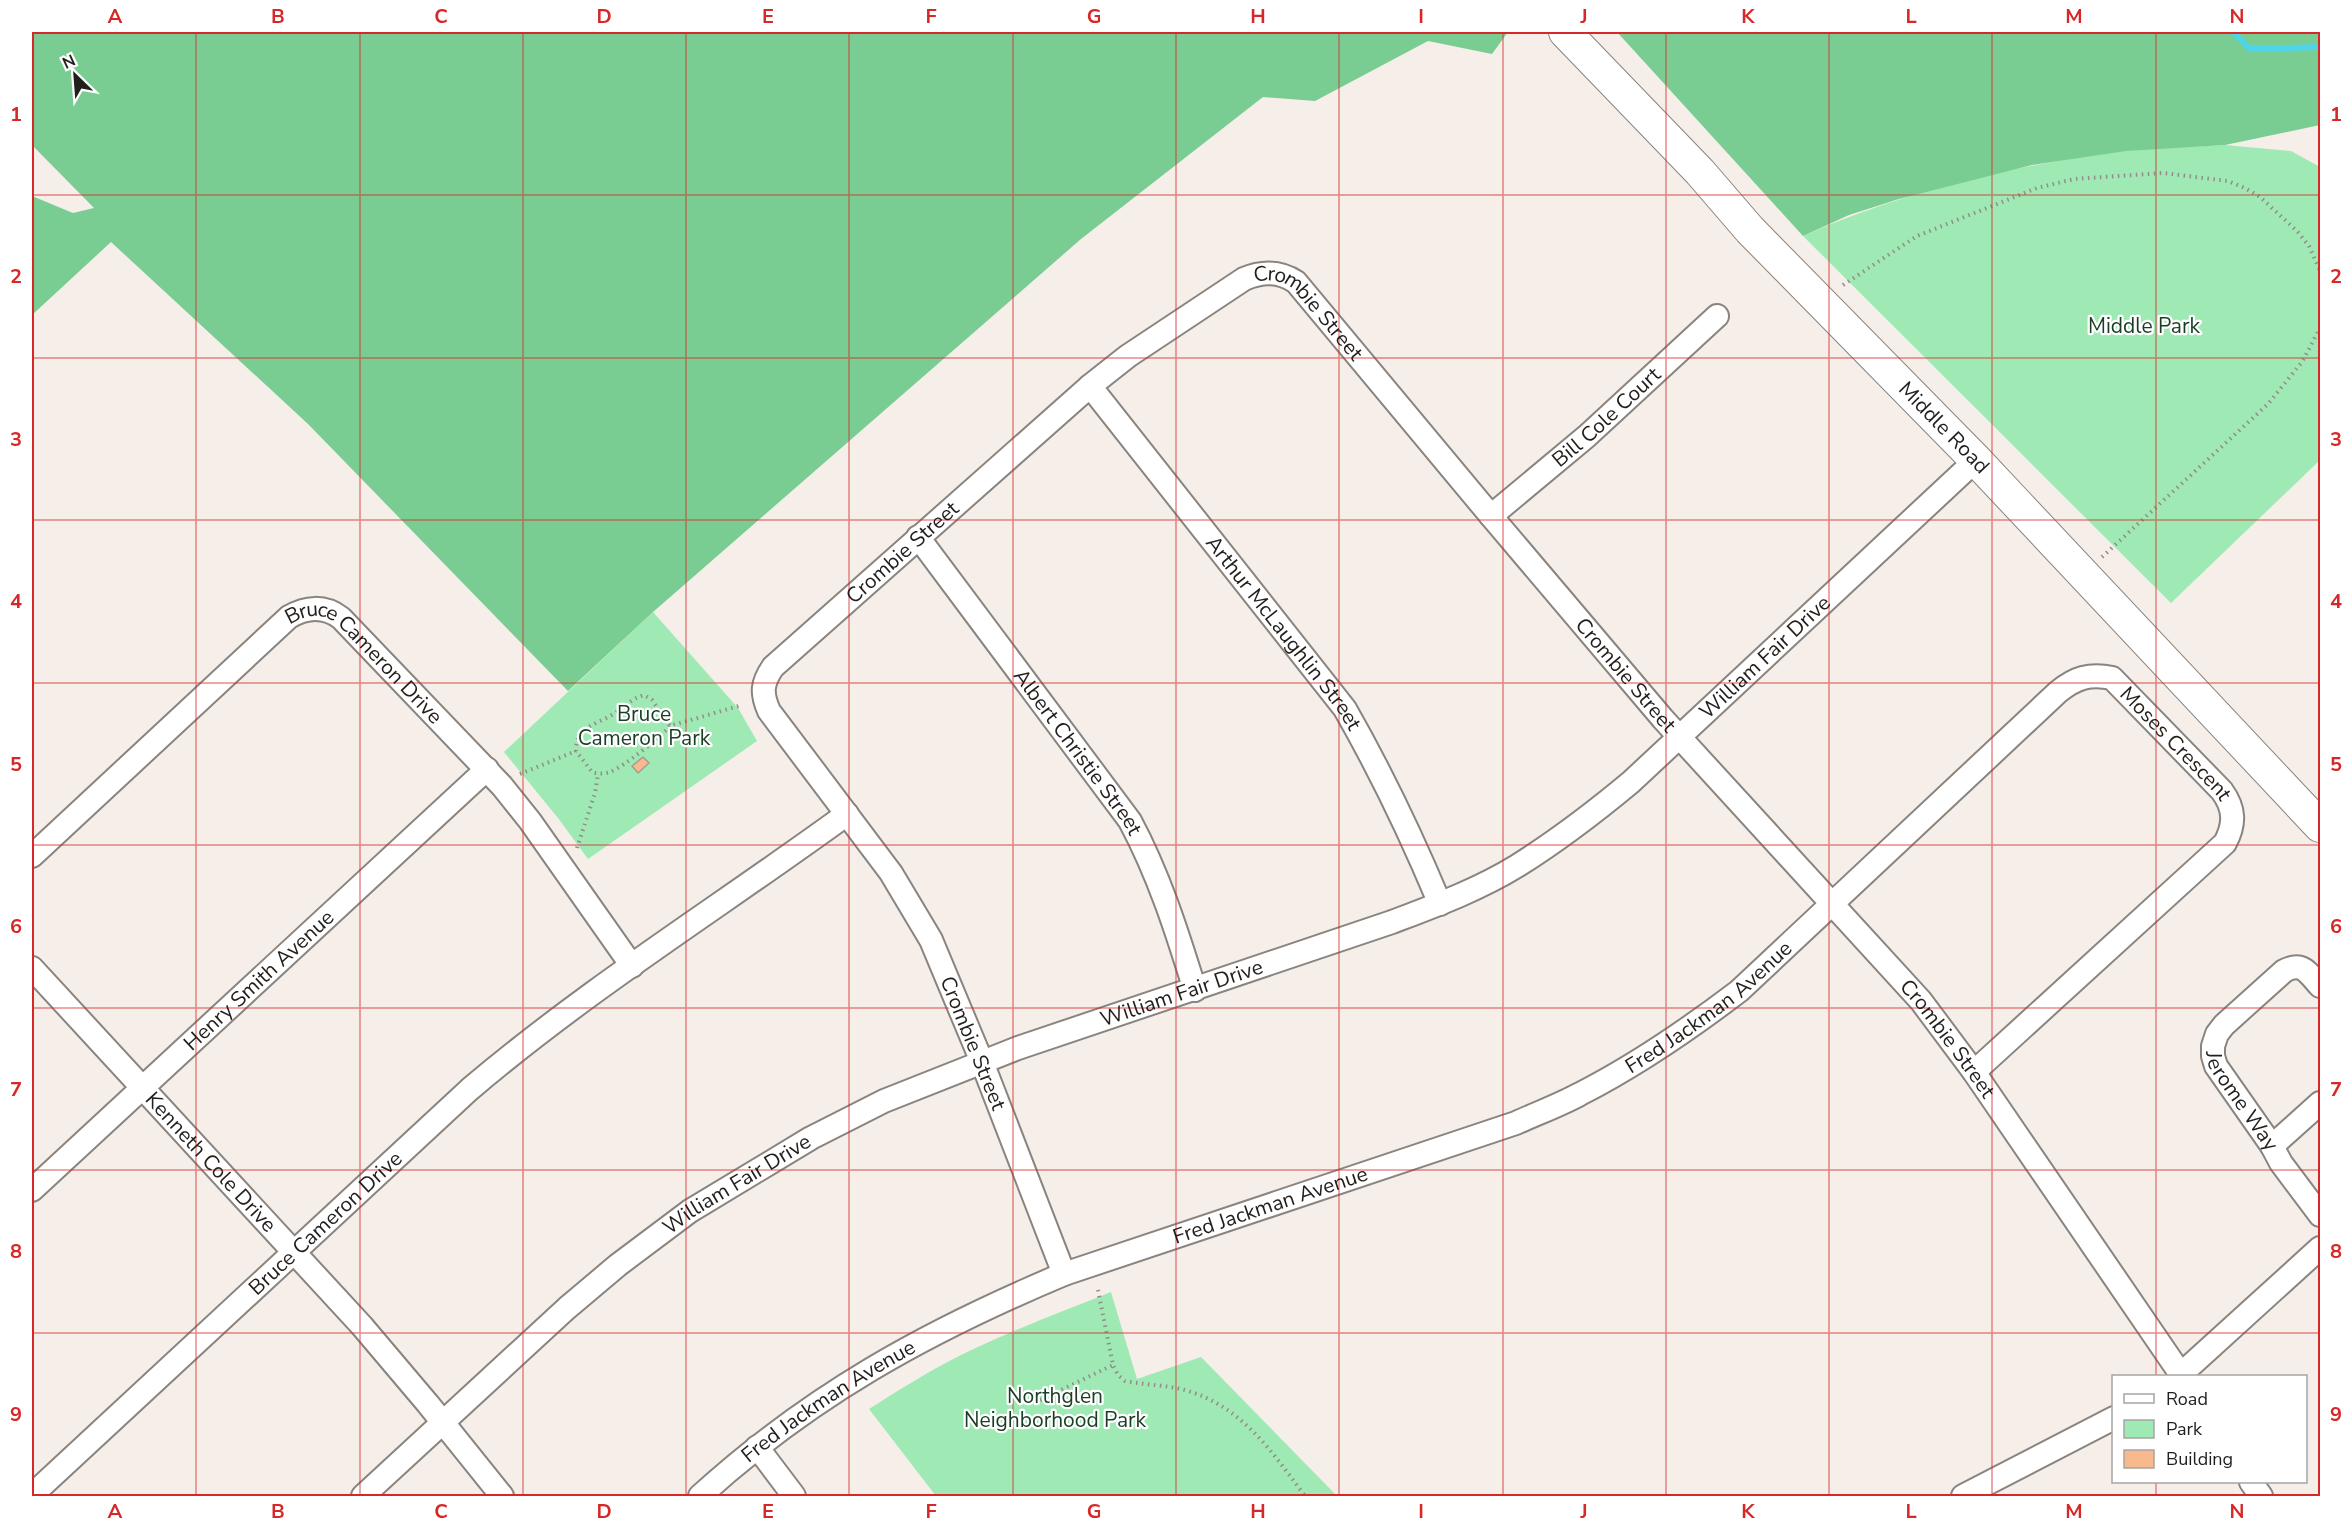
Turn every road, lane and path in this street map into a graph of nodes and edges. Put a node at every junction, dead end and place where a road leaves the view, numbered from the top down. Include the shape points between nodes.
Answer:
1 (1564, 32) edge
2 (2320, 271) edge
3 (1843, 285) dead end
4 (1718, 316) dead end
5 (2320, 328) edge
6 (1090, 386) junction
7 (1976, 460) junction
8 (1491, 516) junction
9 (918, 537) junction
10 (2102, 557) dead end
11 (742, 705) dead end
12 (670, 726) junction
13 (1679, 736) junction
14 (576, 751) junction
15 (487, 769) junction
16 (519, 774) dead end
17 (598, 774) junction
18 (847, 814) junction
19 (2320, 826) edge
20 (577, 848) dead end
21 (32, 856) edge
22 (1440, 904) junction
23 (1832, 905) junction
24 (632, 966) junction
25 (32, 968) edge
26 (2320, 986) edge
27 (1195, 990) junction
28 (982, 1062) junction
29 (1974, 1072) junction
30 (142, 1088) junction
31 (2320, 1103) edge
32 (2272, 1146) junction
33 (32, 1190) edge
34 (2320, 1215) edge
35 (2320, 1248) edge
36 (292, 1253) junction
37 (1064, 1274) junction
38 (1098, 1290) dead end
39 (1113, 1365) junction
40 (2180, 1375) edge
41 (2182, 1375) edge
42 (1040, 1400) dead end
43 (2112, 1419) edge
44 (443, 1423) junction
45 (757, 1447) junction
46 (2252, 1483) edge
47 (32, 1496) edge
48 (363, 1497) edge
49 (502, 1497) edge
50 (700, 1497) edge
51 (794, 1497) edge
52 (1305, 1497) edge
53 (1963, 1497) edge
54 (2261, 1497) edge

1 - 7 street, Middle Road via 1700,172 1750,230
2 - 3 path via 2297,231 2260,197 2228,181 2163,173 2074,179 2037,188 1917,236
4 - 8 street, Bill Cole Court via 1587,436
5 - 10 path via 2302,362 2268,404
6 - 8 street, Crombie Street via 1244,279 1258,273 1286,275 1296,282
6 - 9 street, Crombie Street
6 - 22 street, Arthur McLaughlin Street via 1346,709 1399,810
7 - 13 street, William Fair Drive
7 - 19 street, Middle Road
8 - 13 street, Crombie Street
9 - 18 street, Crombie Street via 773,667 762,689 769,711
9 - 27 street, Albert Christie Street via 1130,821 1160,884
11 - 12 path
12 - 14 path via 652,700 644,695 636,697 583,730
12 - 17 path via 618,768
13 - 22 street, William Fair Drive via 1631,782 1576,826 1516,866
13 - 23 street, Crombie Street
14 - 16 path
14 - 17 path
15 - 21 street, Bruce Cameron Drive via 341,618 332,611 309,609 289,617
15 - 24 street, Bruce Cameron Drive via 530,821
15 - 30 street, Henry Smith Avenue
17 - 20 path
18 - 24 street, Bruce Cameron Drive
18 - 28 street, Crombie Street via 891,873 926,931
22 - 27 street, William Fair Drive
23 - 29 street, Crombie Street via 1921,1001
23 - 29 street, Moses Crescent via 2058,692 2085,676 2112,678 2222,790 2233,819 2225,843
23 - 37 street, Fred Jackman Avenue via 1739,991 1693,1026 1579,1095 1463,1142
24 - 36 street, Bruce Cameron Drive via 576,1004 478,1082
25 - 30 street, Kenneth Cole Drive
26 - 32 street, Jerome Way via 2300,967 2284,971 2224,1025 2213,1046 2216,1066
27 - 28 street, William Fair Drive
28 - 37 street, Crombie Street
28 - 44 street, William Fair Drive via 884,1101 832,1127 690,1210 567,1308
29 - 40 street, Crombie Street
30 - 33 street, Henry Smith Avenue
30 - 36 street, Kenneth Cole Drive
31 - 32 street
32 - 34 street, Jerome Way
35 - 41 street
36 - 44 street, Kenneth Cole Drive via 362,1326
36 - 47 street, Bruce Cameron Drive
37 - 45 street, Fred Jackman Avenue via 1000,1301 889,1357
38 - 39 path
39 - 42 path
39 - 52 path via 1125,1381 1184,1390 1234,1415 1262,1440
43 - 53 street
44 - 48 street, William Fair Drive
44 - 49 street, Kenneth Cole Drive
45 - 50 street, Fred Jackman Avenue
45 - 51 street
46 - 54 street

